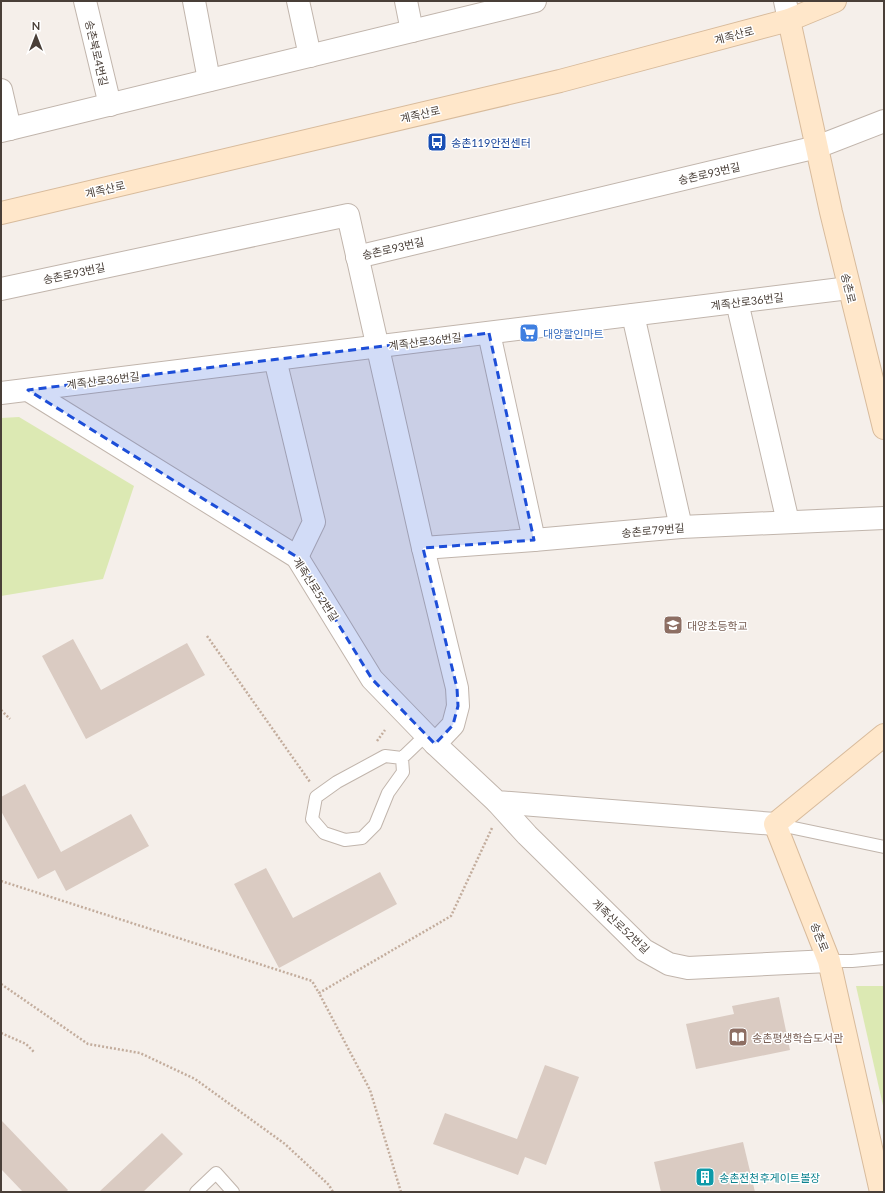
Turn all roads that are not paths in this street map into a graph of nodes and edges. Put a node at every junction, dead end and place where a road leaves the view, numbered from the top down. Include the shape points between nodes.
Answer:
1 (85, 1) edge
2 (194, 1) edge
3 (298, 1) edge
4 (406, 1) edge
5 (535, 1) edge
6 (835, 1) edge
7 (511, 4) edge
8 (787, 10) edge
9 (412, 31) junction
10 (310, 56) junction
11 (209, 80) junction
12 (1, 90) edge
13 (110, 105) junction
14 (884, 121) edge
15 (5, 130) edge
16 (817, 147) junction
17 (1, 213) edge
18 (357, 257) junction
19 (849, 288) junction
20 (1, 289) edge
21 (737, 302) junction
22 (633, 315) junction
23 (489, 333) junction
24 (377, 347) junction
25 (274, 359) junction
26 (28, 390) junction
27 (1, 393) edge
28 (884, 428) edge
29 (884, 518) edge
30 (788, 522) junction
31 (681, 527) junction
32 (534, 540) junction
33 (423, 548) junction
34 (297, 557) junction
35 (884, 735) edge
36 (431, 740) junction
37 (402, 758) junction
38 (498, 802) junction
39 (775, 824) junction
40 (884, 846) edge
41 (884, 958) edge
42 (829, 961) junction
43 (196, 1192) edge
44 (233, 1192) edge
45 (881, 1192) edge

1 - 13 street, 송촌북로4번길
2 - 11 street
3 - 10 street
4 - 9 street
5 - 7 street
6 - 8 street, 계족산로
7 - 9 street
8 - 16 street, 송촌로
8 - 17 street, 계족산로 via 560,81
9 - 10 street
10 - 11 street
11 - 13 street
12 - 15 street
13 - 15 street
14 - 16 street
16 - 18 street, 송촌로93번길
16 - 19 street, 송촌로
18 - 20 street, 송촌로93번길 via 348,215
18 - 24 street
19 - 21 street, 계족산로36번길
19 - 28 street, 송촌로
21 - 22 street, 계족산로36번길
21 - 30 street
22 - 23 street, 계족산로36번길
22 - 31 street
23 - 24 street, 계족산로36번길
23 - 32 street
24 - 25 street, 계족산로36번길
24 - 33 street
25 - 26 street, 계족산로36번길
25 - 34 street via 314,522
26 - 27 street, 계족산로36번길
26 - 34 street, 계족산로52번길
29 - 30 street, 송촌로79번길
30 - 31 street, 송촌로79번길
31 - 32 street, 송촌로79번길
32 - 33 street, 송촌로79번길
33 - 36 street via 457,688 458,706 453,725
34 - 36 street, 계족산로52번길 via 372,679
35 - 39 street
36 - 37 lane
36 - 38 street, 계족산로52번길
37 - 37 lane via 403,772 388,793 375,824 362,838 345,840 324,833 312,819 316,797 337,782 384,756
38 - 39 street
38 - 42 street, 계족산로52번길 via 527,835 644,950 669,964 688,968
39 - 40 lane
39 - 42 street, 송촌로
41 - 42 lane
42 - 45 street, 송촌로
43 - 44 lane via 216,1173

